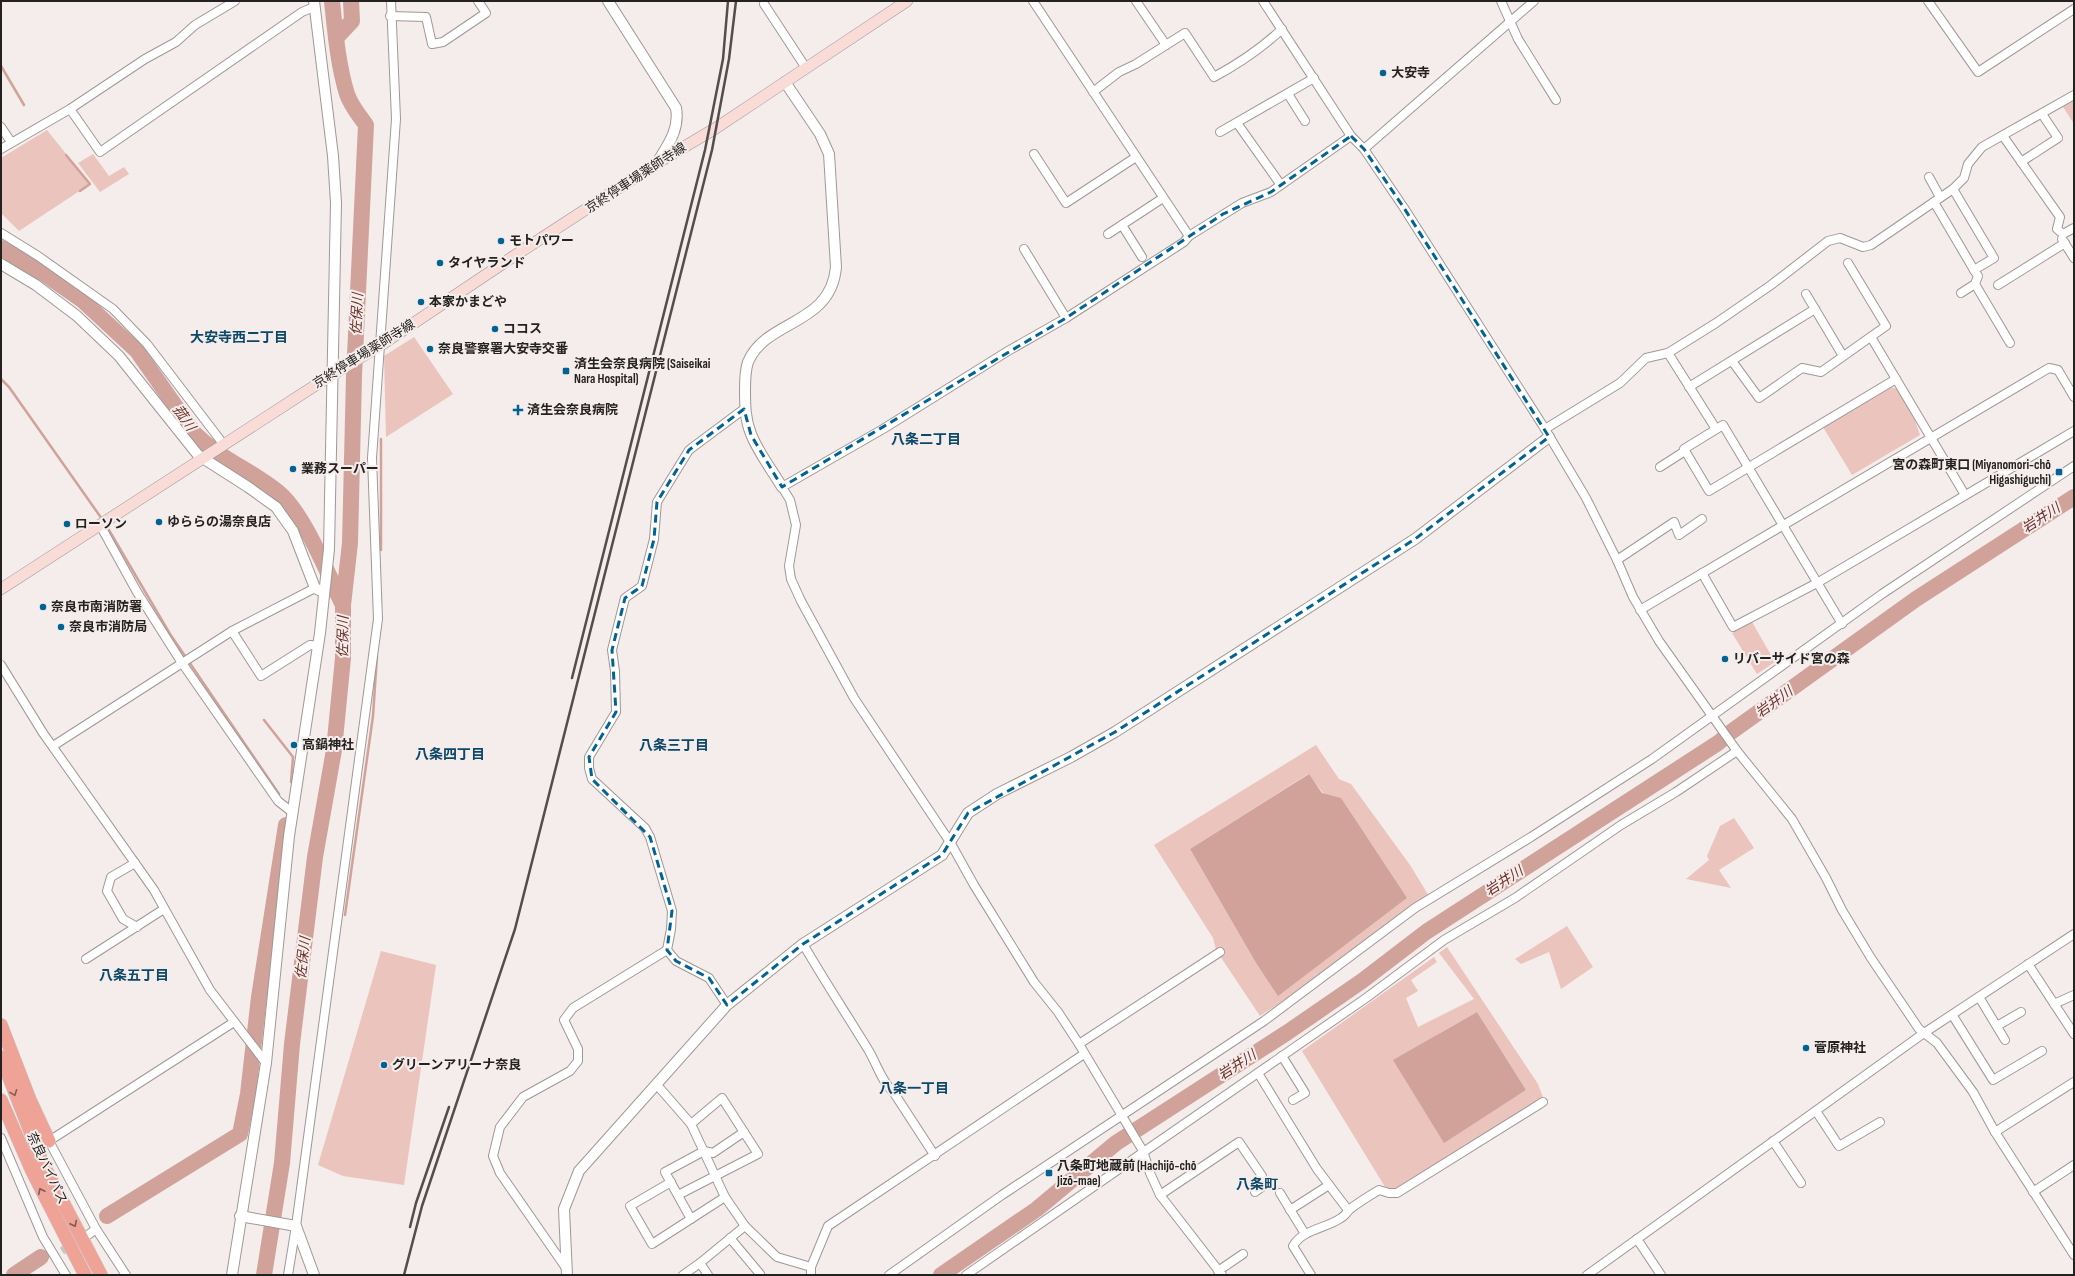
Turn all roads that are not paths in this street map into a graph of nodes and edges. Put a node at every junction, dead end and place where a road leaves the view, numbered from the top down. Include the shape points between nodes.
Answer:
1 (235, 1) edge
2 (391, 1) edge
3 (478, 1) edge
4 (608, 1) edge
5 (1033, 1) edge
6 (1136, 1) edge
7 (1263, 1) edge
8 (1501, 1) edge
9 (1534, 1) edge
10 (1928, 1) edge
11 (905, 2) edge
12 (314, 4) edge
13 (764, 4) dead end
14 (2074, 9) edge
15 (390, 16) junction
16 (1511, 20) junction
17 (1282, 29) junction
18 (1166, 45) junction
19 (806, 68) junction
20 (1314, 78) junction
21 (785, 82) junction
22 (1093, 92) junction
23 (1288, 94) junction
24 (2074, 95) edge
25 (1556, 100) dead end
26 (70, 109) junction
27 (2042, 114) junction
28 (1305, 121) dead end
29 (1236, 123) junction
30 (1, 127) edge
31 (1220, 132) dead end
32 (1351, 136) junction
33 (2003, 136) junction
34 (11, 142) junction
35 (1, 149) edge
36 (1364, 149) junction
37 (1034, 154) dead end
38 (1136, 157) junction
39 (2021, 162) junction
40 (657, 163) junction
41 (1929, 177) dead end
42 (1281, 185) junction
43 (1953, 189) junction
44 (1163, 198) junction
45 (1937, 200) junction
46 (1122, 225) junction
47 (2074, 228) edge
48 (1, 233) edge
49 (1108, 234) dead end
50 (2063, 234) junction
51 (1189, 236) junction
52 (2065, 243) junction
53 (1024, 249) dead end
54 (1142, 258) dead end
55 (2074, 258) edge
56 (1848, 263) dead end
57 (1, 264) edge
58 (1974, 270) junction
59 (1975, 284) junction
60 (1998, 286) dead end
61 (1961, 293) dead end
62 (1806, 294) dead end
63 (1815, 309) junction
64 (1066, 318) junction
65 (1871, 337) junction
66 (2010, 343) dead end
67 (378, 347) junction
68 (1668, 354) junction
69 (1843, 356) junction
70 (1732, 361) junction
71 (336, 372) junction
72 (1896, 379) junction
73 (1690, 387) junction
74 (2074, 397) edge
75 (744, 409) junction
76 (1716, 429) junction
77 (2074, 430) edge
78 (1547, 433) junction
79 (1931, 438) junction
80 (223, 445) junction
81 (1685, 451) junction
82 (205, 457) junction
83 (1660, 466) dead end
84 (2074, 466) edge
85 (1748, 467) junction
86 (782, 486) junction
87 (1965, 495) junction
88 (1702, 519) dead end
89 (100, 525) junction
90 (1784, 526) junction
91 (1617, 560) junction
92 (1702, 573) junction
93 (1817, 583) junction
94 (1, 589) edge
95 (319, 590) junction
96 (1640, 610) junction
97 (1842, 624) junction
98 (232, 631) junction
99 (318, 646) junction
100 (182, 663) junction
101 (1, 665) edge
102 (1714, 719) junction
103 (53, 746) junction
104 (1736, 749) junction
105 (293, 813) junction
106 (950, 842) junction
107 (134, 863) junction
108 (164, 909) junction
109 (136, 926) junction
110 (2074, 934) edge
111 (803, 944) junction
112 (667, 950) junction
113 (1220, 952) dead end
114 (86, 958) dead end
115 (2028, 964) junction
116 (2074, 995) edge
117 (1979, 997) junction
118 (2054, 1004) junction
119 (727, 1005) junction
120 (2021, 1012) dead end
121 (1953, 1016) junction
122 (234, 1022) junction
123 (1, 1024) edge
124 (1997, 1026) junction
125 (1924, 1033) junction
126 (2074, 1034) edge
127 (2005, 1040) dead end
128 (1079, 1044) junction
129 (2042, 1051) dead end
130 (1084, 1054) junction
131 (1282, 1056) junction
132 (1, 1057) edge
133 (266, 1063) junction
134 (1258, 1073) junction
135 (2074, 1082) edge
136 (657, 1084) junction
137 (1, 1100) edge
138 (1293, 1100) dead end
139 (1543, 1102) dead end
140 (1816, 1111) junction
141 (1124, 1119) junction
142 (1880, 1122) dead end
143 (691, 1124) junction
144 (744, 1132) junction
145 (1995, 1132) junction
146 (1, 1138) edge
147 (49, 1141) junction
148 (1773, 1141) junction
149 (1142, 1149) junction
150 (704, 1151) junction
151 (935, 1156) junction
152 (2074, 1165) edge
153 (716, 1176) junction
154 (670, 1182) junction
155 (1801, 1183) dead end
156 (1329, 1185) junction
157 (1255, 1192) dead end
158 (2034, 1192) junction
159 (1280, 1193) dead end
160 (1160, 1194) junction
161 (678, 1195) junction
162 (725, 1197) junction
163 (1290, 1210) junction
164 (1348, 1210) junction
165 (240, 1216) junction
166 (691, 1219) junction
167 (296, 1226) junction
168 (745, 1226) junction
169 (96, 1229) junction
170 (1305, 1234) junction
171 (88, 1235) tunnel mouth
172 (730, 1238) junction
173 (1637, 1238) junction
174 (1243, 1254) dead end
175 (2074, 1255) edge
176 (700, 1263) junction
177 (811, 1271) edge
178 (567, 1272) edge
179 (1220, 1273) edge
180 (66, 1275) edge
181 (85, 1275) edge
182 (102, 1275) edge
183 (126, 1275) edge
184 (232, 1275) edge
185 (288, 1275) edge
186 (314, 1275) edge
187 (683, 1275) edge
188 (708, 1275) edge
189 (759, 1275) edge
190 (889, 1275) edge
191 (966, 1275) edge
192 (1311, 1275) edge
193 (1587, 1275) edge
194 (1661, 1275) edge

1 - 26 street
2 - 15 street
3 - 15 street via 486,13 443,42 432,44 426,17
4 - 40 street via 676,108 675,132
5 - 22 street
6 - 18 street
7 - 17 street
8 - 16 street
9 - 16 street
10 - 14 street via 1978,72
11 - 19 main road, 京終停車場薬師寺線
12 - 26 street via 100,152
12 - 71 street via 333,156 336,203
13 - 19 street
15 - 67 street via 396,119
16 - 25 street via 1518,39
16 - 36 street
17 - 18 street via 1235,66 1214,77 1186,33
17 - 20 street
18 - 22 street via 1119,72
19 - 21 main road, 京終停車場薬師寺線
20 - 23 street
20 - 32 street
21 - 40 main road, 京終停車場薬師寺線
21 - 75 street via 820,134 829,154 835,280 822,303 765,341 753,353 746,372
22 - 38 street
23 - 28 street
23 - 29 street
24 - 27 street
26 - 34 street
27 - 33 street
27 - 39 street via 2058,138
29 - 31 street
29 - 42 street
30 - 34 street
32 - 36 street
32 - 42 street
33 - 39 street
33 - 43 street via 1982,147 1968,164 1964,178
34 - 35 street
36 - 78 street via 1413,221
37 - 38 street via 1066,203
38 - 44 street
39 - 50 street via 2060,217 2056,229
40 - 67 main road, 京終停車場薬師寺線
41 - 45 street
42 - 51 street via 1271,192 1242,203
43 - 45 street
43 - 58 street via 1994,258
44 - 46 street
44 - 51 street
45 - 58 street
45 - 68 street via 1872,245 1863,247 1840,238 1828,241 1771,284
46 - 49 street
46 - 54 street
47 - 50 street
48 - 80 street via 113,309 147,344
50 - 52 street via 2062,240
51 - 64 street via 1184,242
52 - 55 street
52 - 60 street
53 - 64 street
56 - 65 street via 1886,326
57 - 82 street via 36,285 93,331 119,356 198,455
58 - 59 street via 1978,276
59 - 61 street
59 - 66 street
62 - 63 street
63 - 69 street
63 - 70 street
64 - 86 street via 883,429
65 - 69 street
65 - 72 street
67 - 71 main road, 京終停車場薬師寺線
67 - 167 street via 372,458 378,619
68 - 73 street
68 - 78 street via 1646,358 1620,383
69 - 70 street via 1821,372 1802,368 1759,398
70 - 73 street
71 - 80 main road, 京終停車場薬師寺線
71 - 95 street via 329,549
72 - 79 street
72 - 85 street
73 - 76 street
74 - 79 street via 2058,370 2054,367 2048,368
75 - 86 street via 751,434
75 - 112 street via 689,450 656,502 654,539 642,586 625,598 612,650 616,712 589,757 588,768 592,779 644,828 650,837 672,911
76 - 81 street via 1684,449
76 - 85 street via 1723,425
77 - 87 street
78 - 91 street via 1586,498
78 - 106 street via 1396,552 1116,732 997,794 968,812
79 - 87 street
79 - 90 street
80 - 82 main road, 京終停車場薬師寺線
81 - 83 street
81 - 85 street via 1708,491
82 - 89 main road, 京終停車場薬師寺線
82 - 95 street via 276,508 293,532
84 - 97 street via 1882,594
85 - 90 street
86 - 106 street via 790,500 796,525 788,566 790,579 856,701
87 - 93 street
88 - 91 street via 1679,535 1674,522
89 - 94 main road, 京終停車場薬師寺線
89 - 100 street via 137,592
90 - 92 street
90 - 93 street
91 - 96 street
92 - 93 street via 1733,627
92 - 96 street
93 - 97 street
95 - 98 street
95 - 99 street
96 - 102 street
97 - 102 street
98 - 99 street via 261,676 310,645
98 - 100 street
99 - 105 street
100 - 103 street
100 - 105 street via 278,801
101 - 103 street
102 - 104 street
102 - 141 street via 1415,908 1264,1021
103 - 107 street
104 - 125 street via 1792,819 1871,958 1918,1029
104 - 131 street via 1676,792 1515,898 1444,940
105 - 133 street
106 - 111 street via 942,855
106 - 128 street via 1034,982
107 - 108 street
107 - 109 street via 111,877 108,891 123,919
108 - 109 street
108 - 122 street via 210,990
109 - 114 street
110 - 115 street
111 - 119 street
111 - 151 street via 869,1052 886,1086 894,1093
112 - 119 street via 676,961 709,978
112 - 178 street via 573,1008 564,1020 578,1049 578,1061 570,1071 523,1097 500,1127 493,1156 500,1173
113 - 128 street
115 - 117 street
115 - 118 street
116 - 118 street
117 - 121 street
117 - 124 street
118 - 126 street
119 - 136 street
120 - 124 street
121 - 125 street
121 - 129 street via 1993,1080
122 - 133 street
122 - 147 street
123 - 147 highway via 30,1100
124 - 127 street
125 - 140 street
125 - 145 street via 1937,1043 1969,1086
128 - 130 street
130 - 141 street
130 - 151 street
131 - 134 street
131 - 138 street via 1305,1092
132 -> 182 highway, 奈良バイパス via 43,1164
133 - 165 street
134 - 149 street
134 - 156 street
135 - 145 street
136 - 143 street
136 - 178 street via 579,1171 564,1209
181 -> 137 highway, 奈良バイパス via 32,1171
139 - 164 street via 1397,1193 1379,1190
140 - 142 street via 1839,1146
140 - 148 street
141 - 149 street
141 - 190 street via 1002,1195
143 - 144 street via 722,1098
143 - 150 street
144 - 150 street via 713,1153
144 - 153 street via 758,1154
145 - 158 street
146 - 180 street via 43,1237 59,1254
147 - 169 street
148 - 155 street
148 - 173 street
149 - 160 street
149 - 191 street
150 - 153 street
150 - 154 street via 665,1172
151 - 177 street via 828,1226
152 - 158 street
153 - 161 street
153 - 162 street
154 - 161 street
154 - 166 street via 630,1206 652,1244
156 - 163 street
156 - 164 street
157 - 160 street via 1262,1187 1262,1176 1239,1142
158 - 175 street
159 - 163 street
160 - 179 street
161 - 166 street
162 - 166 street
162 - 168 street
163 - 170 street
164 - 170 street via 1343,1217
165 - 167 street
165 - 184 street
167 - 185 street
167 - 186 street
168 - 172 street
168 - 177 street via 777,1257
169 - 171 street
169 - 183 street
170 - 192 street via 1293,1246
172 - 176 street
172 - 189 street
173 - 193 street
173 - 194 street
174 - 179 street
176 - 187 street
176 - 188 street

